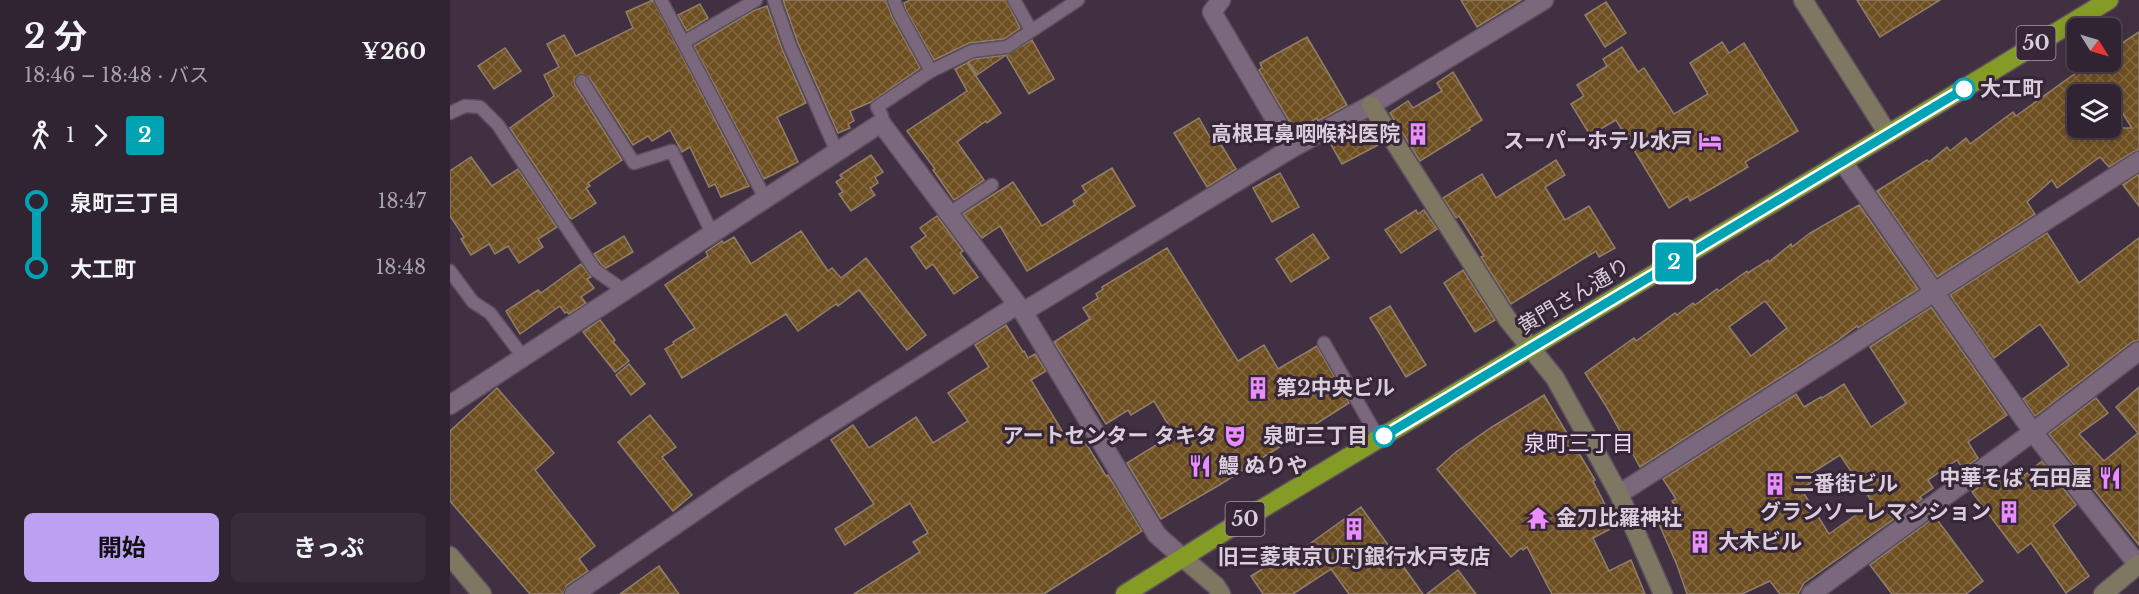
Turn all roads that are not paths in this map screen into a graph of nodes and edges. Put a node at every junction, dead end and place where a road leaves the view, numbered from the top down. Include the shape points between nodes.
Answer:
1 (662, 0) edge
2 (756, 0) edge
3 (774, 0) edge
4 (894, 0) edge
5 (1014, 0) edge
6 (1078, 0) edge
7 (1221, 0) edge
8 (1544, 0) edge
9 (1803, 0) edge
10 (2109, 0) edge
11 (1031, 30) junction
12 (684, 42) junction
13 (931, 71) junction
14 (582, 81) dead end
15 (1371, 105) junction
16 (450, 113) edge
17 (881, 123) junction
18 (1888, 134) junction
19 (1292, 148) junction
20 (837, 152) junction
21 (1842, 161) junction
22 (2139, 161) edge
23 (992, 185) dead end
24 (765, 198) junction
25 (948, 214) junction
26 (712, 233) junction
27 (450, 271) edge
28 (623, 290) junction
29 (1934, 293) junction
30 (1020, 308) junction
31 (1324, 343) dead end
32 (1532, 348) junction
33 (2139, 351) edge
34 (524, 357) junction
35 (450, 405) edge
36 (2033, 432) junction
37 (1380, 439) junction
38 (1619, 494) junction
39 (450, 556) edge
40 (1183, 558) junction
41 (2139, 565) edge
42 (482, 594) edge
43 (574, 594) edge
44 (1125, 594) edge
45 (1221, 594) edge
46 (1663, 594) edge
47 (1811, 594) edge
48 (2103, 594) edge

1 - 12 lane
2 - 12 lane
3 - 20 lane
4 - 13 lane
5 - 11 lane
6 - 11 lane
7 - 19 street via 1212,12
8 - 15 street
9 - 18 street
10 - 18 highway, 黄門さん通り / 50
11 - 13 lane via 1007,47 972,51
12 - 24 lane
13 - 17 lane via 877,106
14 - 26 lane via 634,163 672,151
15 - 19 street
15 - 32 street via 1508,320
16 - 28 lane via 465,106 480,107 498,124 596,270
17 - 20 street
17 - 25 street
18 - 21 highway, 黄門さん通り / 50
19 - 30 street
20 - 24 street
21 - 29 street
21 - 32 highway, 黄門さん通り / 50
22 - 29 street
23 - 25 lane
24 - 26 street
25 - 30 street
26 - 28 street
27 - 34 lane
28 - 34 street
29 - 36 street
29 - 38 street
30 - 40 street via 1157,535
30 - 43 street via 738,482
31 - 37 lane
32 - 37 highway, 黄門さん通り / 50
32 - 38 street via 1555,378
33 - 36 street
34 - 35 street
36 - 41 street
36 - 47 street
37 - 40 highway, 黄門さん通り / 50
38 - 46 street
39 - 42 street
40 - 44 highway, 黄門さん通り / 50
40 - 45 street
41 - 48 street

